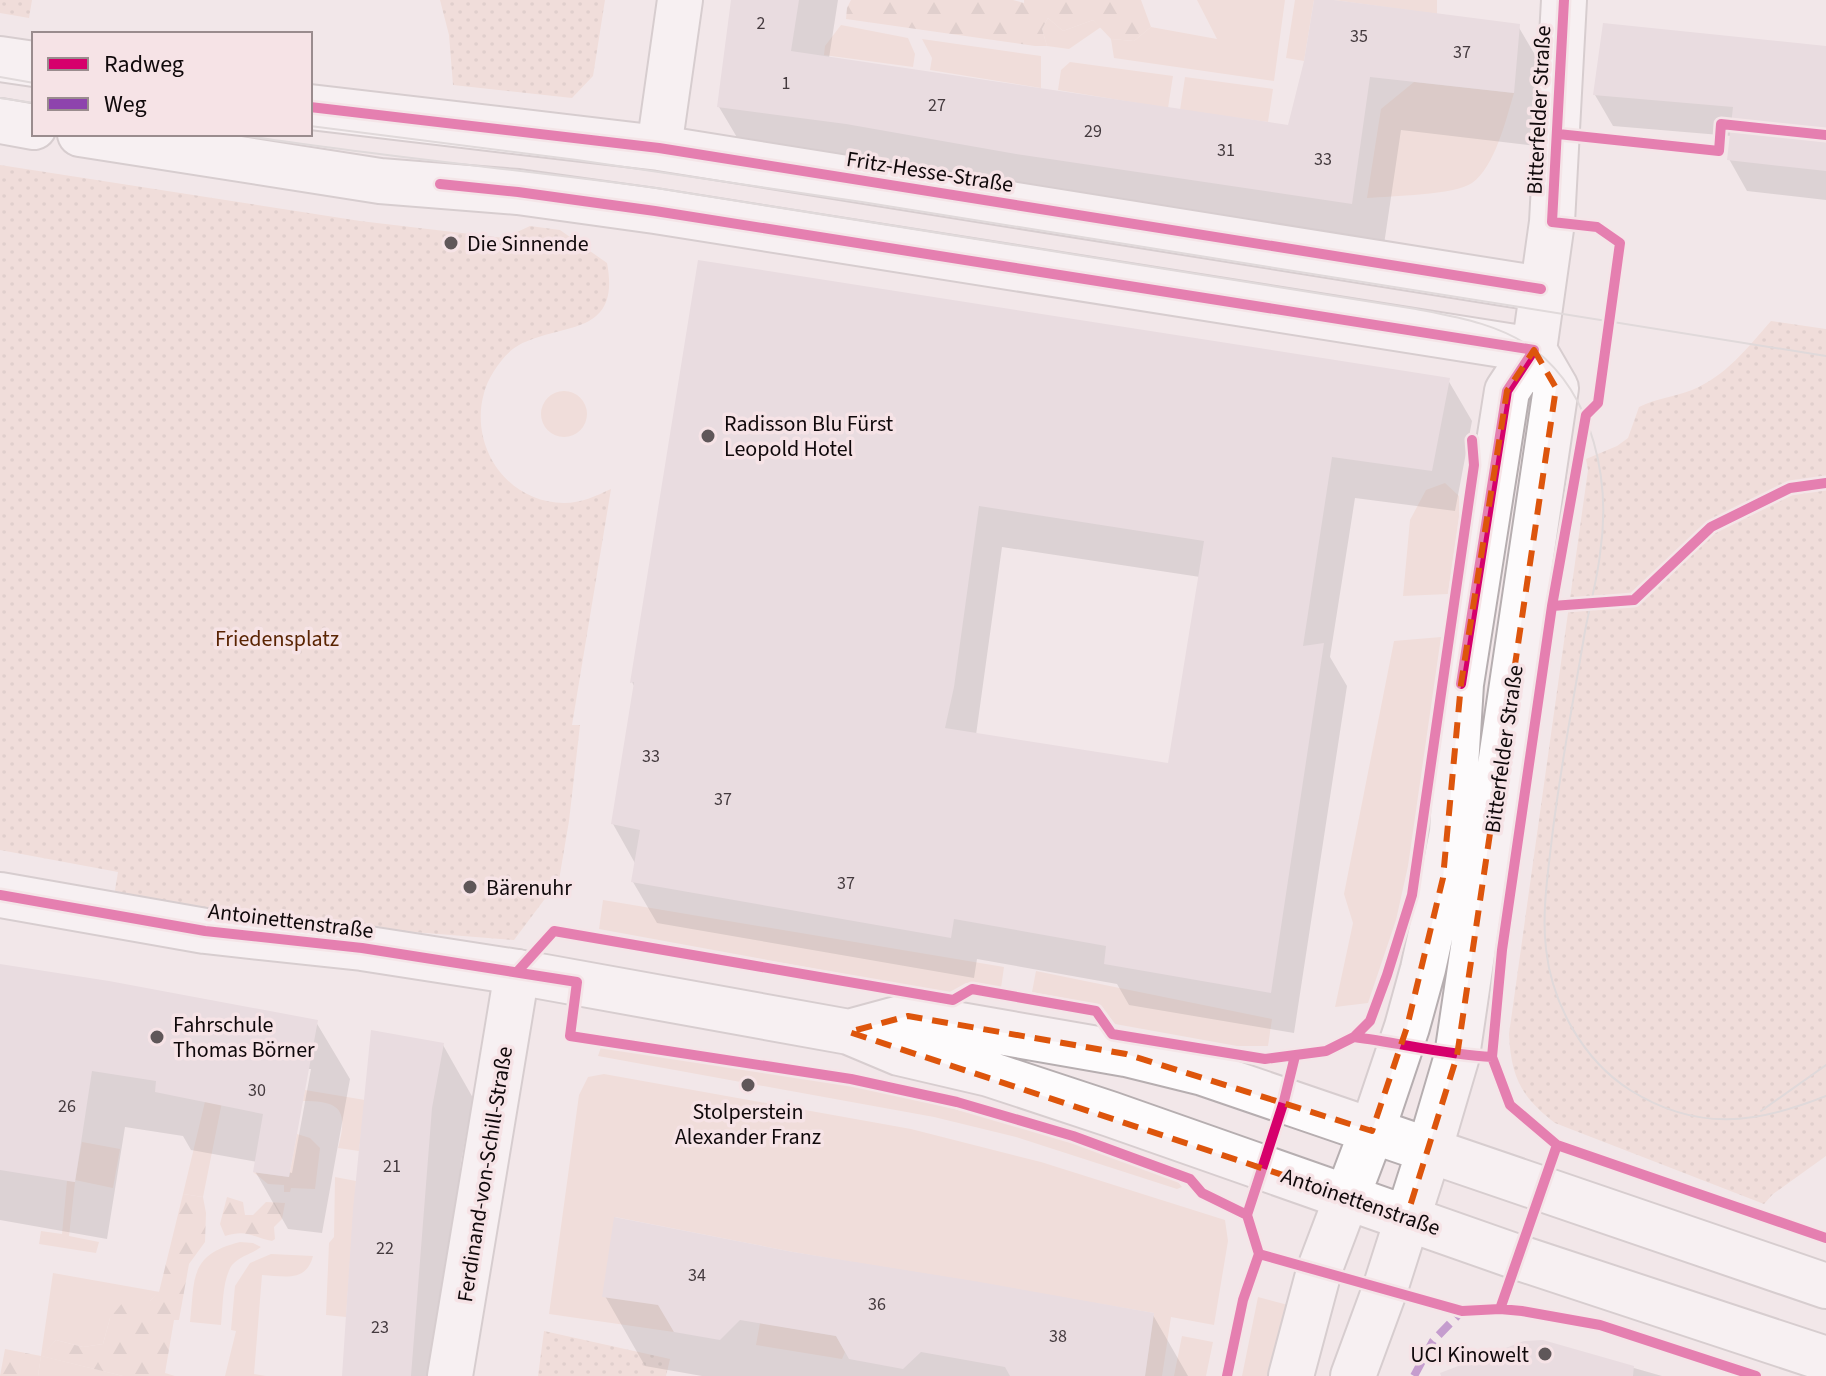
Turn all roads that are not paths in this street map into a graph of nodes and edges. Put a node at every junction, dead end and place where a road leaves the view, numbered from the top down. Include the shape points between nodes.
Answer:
1 (680, 0) edge
2 (1564, 0) edge
3 (0, 59) edge
4 (32, 64) edge
5 (312, 107) edge
6 (0, 121) edge
7 (32, 127) edge
8 (93, 136) edge
9 (659, 148) junction
10 (1541, 289) junction
11 (1534, 350) junction
12 (0, 895) edge
13 (517, 972) junction
14 (849, 1032) junction
15 (1372, 1131) junction
16 (1429, 1151) junction
17 (1348, 1196) junction
18 (1407, 1216) junction
19 (1826, 1286) edge
20 (1826, 1359) edge
21 (450, 1376) edge
22 (1291, 1376) edge
23 (1353, 1376) edge

1 - 9 street
2 - 10 street, Bitterfelder Straße via 1552,222
3 - 4 street
5 - 9 street, Fritz-Hesse-Straße
6 - 7 street
8 - 11 street via 380,181 518,192 655,211
9 - 10 street, Fritz-Hesse-Straße
10 - 11 street, Bitterfelder Straße
11 - 15 street, Bitterfelder Straße via 1507,391 1461,684 1452,832 1443,878 1405,1035
11 - 16 street, Bitterfelder Straße via 1556,388 1457,1056
12 - 13 street, Antoinettenstraße via 205,931
13 - 14 street, Antoinettenstraße
13 - 21 street, Ferdinand-von-Schill-Straße
14 - 15 street, Antoinettenstraße via 908,1016 1126,1054 1203,1073
14 - 17 street, Antoinettenstraße via 899,1053 989,1074
15 - 16 street, Antoinettenstraße
15 - 17 street, Bitterfelder Straße
16 - 18 street, Bitterfelder Straße
16 - 19 street, Antoinettenstraße
17 - 18 street, Antoinettenstraße
17 - 22 street, Bitterfelder Straße via 1319,1271
18 - 20 street, Antoinettenstraße
18 - 23 street, Bitterfelder Straße

